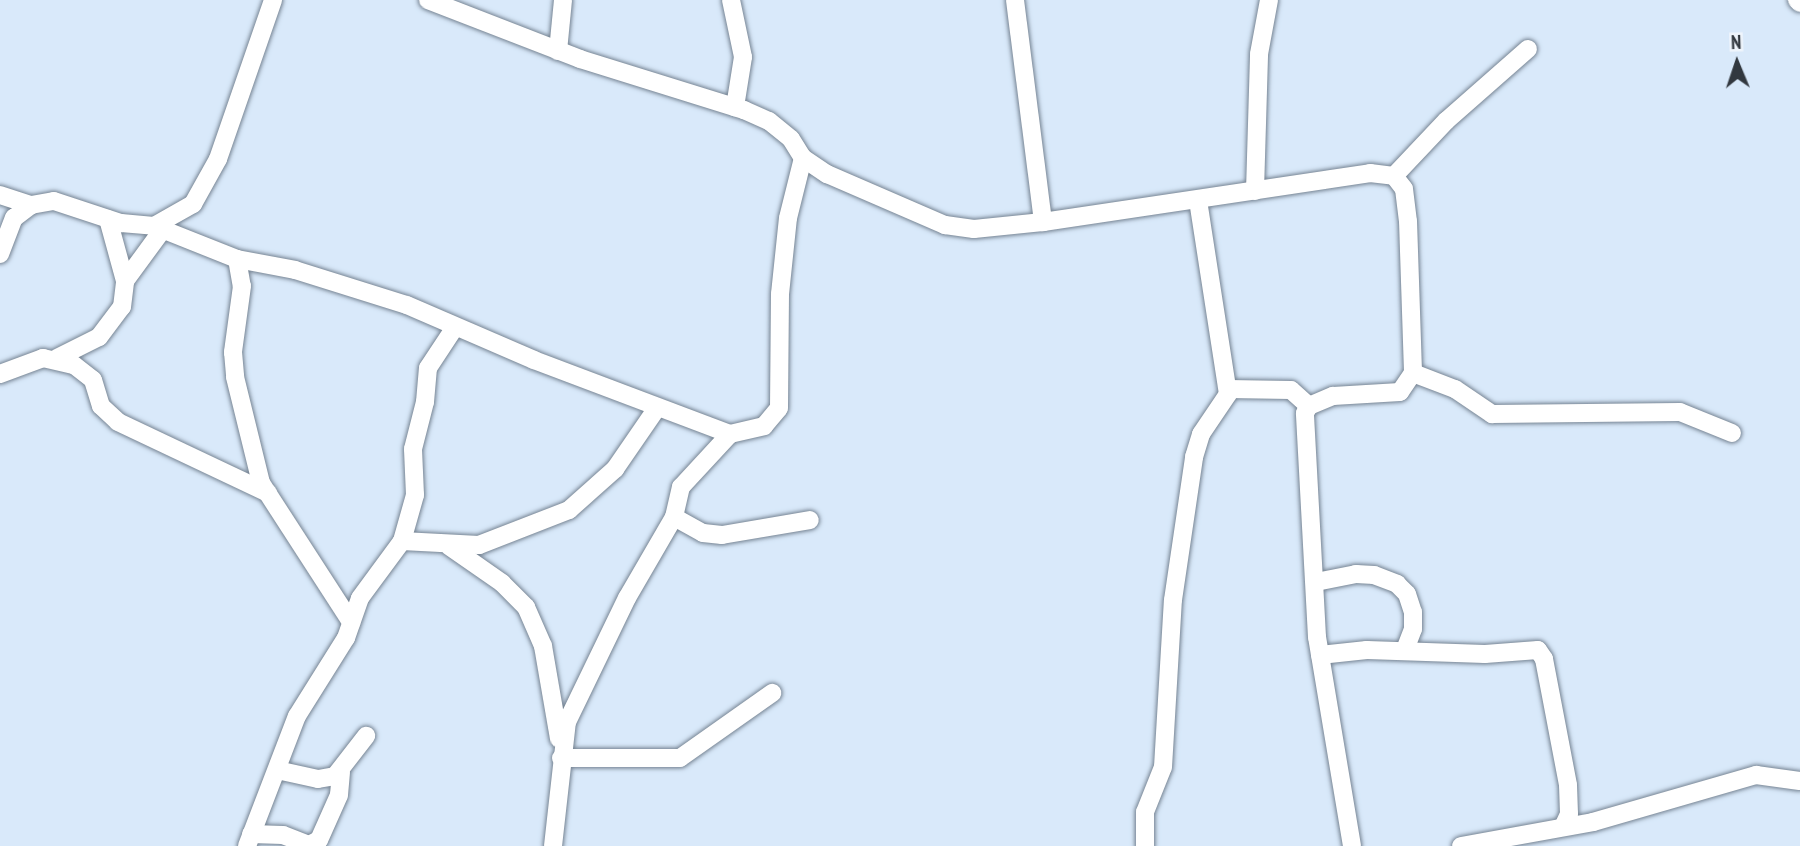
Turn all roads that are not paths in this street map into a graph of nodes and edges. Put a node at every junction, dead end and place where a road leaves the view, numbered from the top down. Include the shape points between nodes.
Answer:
1 (273, 0) edge
2 (428, 0) edge
3 (564, 0) edge
4 (731, 0) edge
5 (1015, 0) edge
6 (1269, 0) edge
7 (1528, 49) dead end
8 (558, 51) junction
9 (734, 107) junction
10 (803, 158) junction
11 (1394, 176) junction
12 (1255, 191) junction
13 (0, 195) edge
14 (1198, 200) junction
15 (31, 205) junction
16 (108, 219) junction
17 (1043, 222) junction
18 (158, 228) junction
19 (0, 254) edge
20 (237, 259) junction
21 (125, 281) junction
22 (455, 327) junction
23 (57, 358) junction
24 (1413, 373) junction
25 (0, 374) edge
26 (1228, 389) junction
27 (1309, 406) junction
28 (657, 408) junction
29 (730, 433) junction
30 (1732, 433) dead end
31 (268, 493) junction
32 (674, 517) junction
33 (810, 520) dead end
34 (402, 541) junction
35 (449, 545) junction
36 (1316, 582) junction
37 (351, 622) junction
38 (1405, 650) junction
39 (1320, 655) junction
40 (772, 694) dead end
41 (366, 736) dead end
42 (561, 755) junction
43 (277, 771) junction
44 (341, 772) junction
45 (1800, 781) edge
46 (1563, 827) junction
47 (249, 840) edge
48 (554, 846) edge
49 (1145, 846) edge
50 (1352, 846) edge
51 (1461, 846) edge

1 - 18 street via 204,186 193,204
2 - 8 street
3 - 8 street
4 - 9 street via 743,57
5 - 17 street
6 - 12 street via 1259,54
7 - 11 street via 1446,121
8 - 9 street
9 - 10 street via 769,121 791,139
10 - 17 street via 860,190 945,225 974,229
10 - 29 street via 788,218 780,294 782,398 771,422
11 - 12 street via 1370,173
11 - 24 street via 1404,189 1408,221
12 - 14 street
13 - 15 street
14 - 17 street
14 - 26 street
15 - 16 street via 54,201
15 - 19 street via 14,218
16 - 18 street
16 - 21 street
18 - 20 street
18 - 21 street
20 - 22 street via 345,285
20 - 31 street via 242,286 233,352 235,377 261,483
21 - 23 street via 122,307 108,328
22 - 28 street
22 - 34 street via 428,368 425,402 412,449 415,495
23 - 25 street via 31,360
23 - 31 street via 85,371 93,380 101,406 118,422
24 - 27 street via 1400,392 1333,396
24 - 30 street via 1455,389 1492,414 1680,412
26 - 27 street via 1291,390
26 - 49 street via 1224,404 1201,434 1194,457 1174,600 1163,767 1145,812
27 - 36 street via 1305,452
28 - 29 street
28 - 35 street via 615,469 569,510 479,545
29 - 32 street via 684,483
31 - 37 street
32 - 33 street via 703,533 722,536
32 - 42 street via 580,689
34 - 35 street
34 - 37 street via 360,598
35 - 42 street via 513,592 529,614 543,646
36 - 38 street via 1356,574 1397,584 1407,594 1413,612 1413,629
36 - 39 street
37 - 43 street via 346,638 298,716
38 - 39 street
38 - 46 street via 1541,653 1568,785 1569,814
39 - 50 street
40 - 42 street via 680,758
41 - 44 street
42 - 48 street
43 - 44 street via 318,779
43 - 47 street
44 - 47 street via 339,795 319,840 309,845 283,835
45 - 46 street via 1756,775
46 - 51 street

